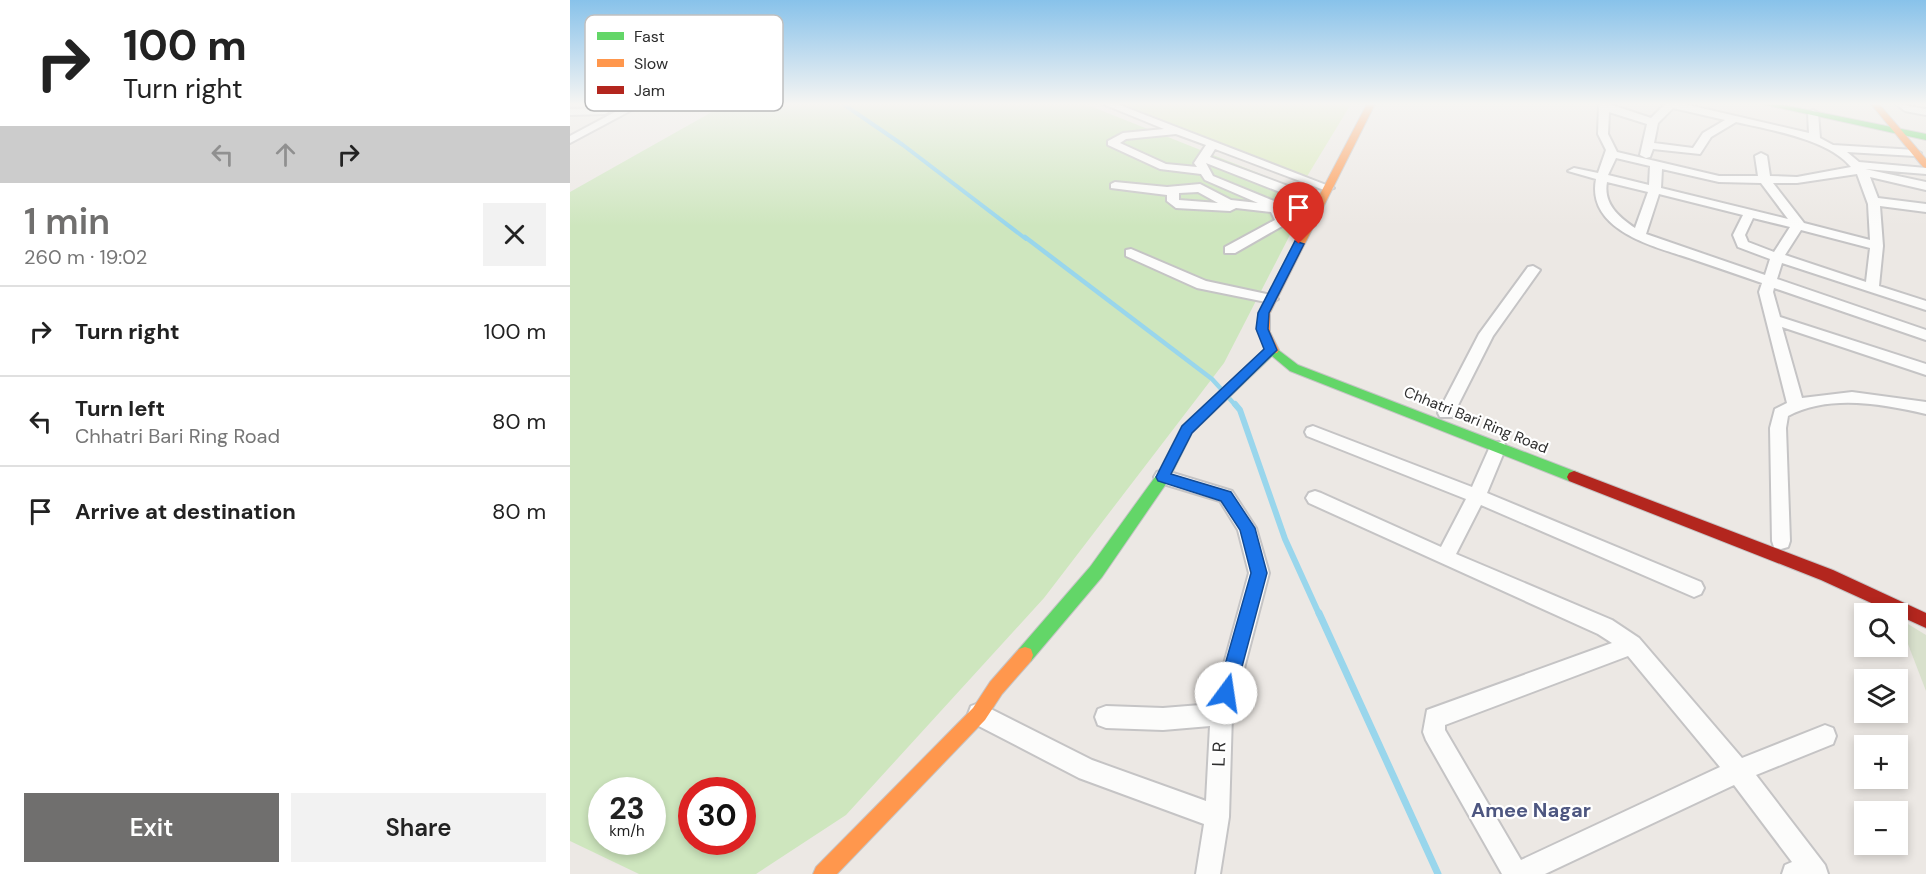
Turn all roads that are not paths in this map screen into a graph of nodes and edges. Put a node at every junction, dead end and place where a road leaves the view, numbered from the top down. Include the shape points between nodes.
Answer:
1 (1116, 145) edge
2 (1212, 145) joint
3 (1350, 145) edge
4 (1363, 145) edge
5 (1610, 145) edge
6 (1647, 145) joint
7 (1701, 145) edge
8 (1824, 145) edge
9 (1828, 148) junction
10 (1918, 150) edge
11 (1612, 154) junction
12 (1761, 156) dead end
13 (1651, 164) junction
14 (1202, 165) junction
15 (1926, 165) edge
16 (1267, 166) junction
17 (1858, 169) junction
18 (1574, 171) dead end
19 (1926, 171) edge
20 (1253, 178) junction
21 (1601, 178) junction
22 (1765, 181) junction
23 (1115, 186) dead end
24 (1926, 186) edge
25 (1328, 188) junction
26 (1655, 189) junction
27 (1873, 201) junction
28 (1926, 208) edge
29 (1277, 212) junction
30 (1749, 214) junction
31 (1797, 224) junction
32 (1309, 225) junction
33 (1640, 236) junction
34 (1877, 246) junction
35 (1230, 250) dead end
36 (1131, 253) dead end
37 (1777, 258) junction
38 (1533, 270) dead end
39 (1768, 280) junction
40 (1872, 288) junction
41 (1271, 299) junction
42 (1926, 306) edge
43 (1772, 319) junction
44 (1926, 335) edge
45 (1271, 350) junction
46 (1926, 370) edge
47 (1795, 403) junction
48 (1926, 408) edge
49 (1446, 412) junction
50 (1312, 432) dead end
51 (1498, 447) junction
52 (1163, 477) junction
53 (1477, 496) junction
54 (1315, 498) dead end
55 (1726, 520) dead end
56 (1780, 541) dead end
57 (1445, 558) junction
58 (1694, 588) dead end
59 (1926, 621) edge
60 (1632, 645) junction
61 (979, 714) junction
62 (1221, 714) junction
63 (1106, 717) dead end
64 (1825, 736) dead end
65 (1738, 771) junction
66 (1217, 817) junction
67 (1807, 872) edge
68 (823, 874) edge
69 (1208, 874) edge
70 (1517, 874) edge

1 - 14 street via 1164,167
2 - 14 street
2 - 16 street
3 - 25 main road
4 - 49 main road, Chhatri Bari Ring Road via 1279,315 1277,328 1285,345 1304,359
5 - 11 street
6 - 7 street via 1696,152
6 - 13 street
8 - 9 street
9 - 10 street
9 - 17 street via 1847,156
10 - 15 main road
11 - 13 street
11 - 21 street
12 - 22 street
13 - 22 street via 1719,179
13 - 26 street
14 - 20 street
14 - 29 street via 1209,178
16 - 20 street
16 - 25 street
17 - 19 street
17 - 22 street via 1812,179
17 - 24 street
17 - 27 street
18 - 21 street
20 - 29 street via 1292,192
21 - 26 street
21 - 33 street via 1602,204 1623,226
22 - 31 street
23 - 29 street via 1173,191 1173,201 1180,205 1220,208 1236,204
25 - 32 main road
26 - 30 street
26 - 33 street
27 - 28 street
27 - 34 street
29 - 32 street
29 - 35 street
30 - 31 street
30 - 37 street via 1739,239 1750,248
31 - 34 street
31 - 37 street
32 - 41 main road
33 - 39 street
34 - 40 street
36 - 41 street via 1202,285
37 - 39 street
37 - 40 street
38 - 49 street via 1486,334
39 - 43 street via 1766,292
39 - 44 street
40 - 42 street
41 - 45 main road via 1263,313 1262,329
43 - 46 street
43 - 47 street
45 - 51 main road, Chhatri Bari Ring Road via 1294,368
45 - 52 main road via 1187,430
47 - 48 street via 1863,398
47 - 56 street via 1781,413 1778,428
49 - 55 main road, Chhatri Bari Ring Road
50 - 53 street
51 - 53 street
51 - 59 main road, Chhatri Bari Ring Road via 1827,575
52 - 61 main road via 1096,572 996,688
52 - 62 street, L R via 1226,496 1247,528 1259,573
53 - 57 street
53 - 58 street
54 - 57 street
57 - 60 street via 1605,627
60 - 65 street
60 - 70 street via 1436,718 1434,732
61 - 66 street via 1087,770
61 - 68 main road
62 - 63 street
62 - 66 street, L R
64 - 65 street
65 - 67 street
65 - 70 street
66 - 69 street, L R

